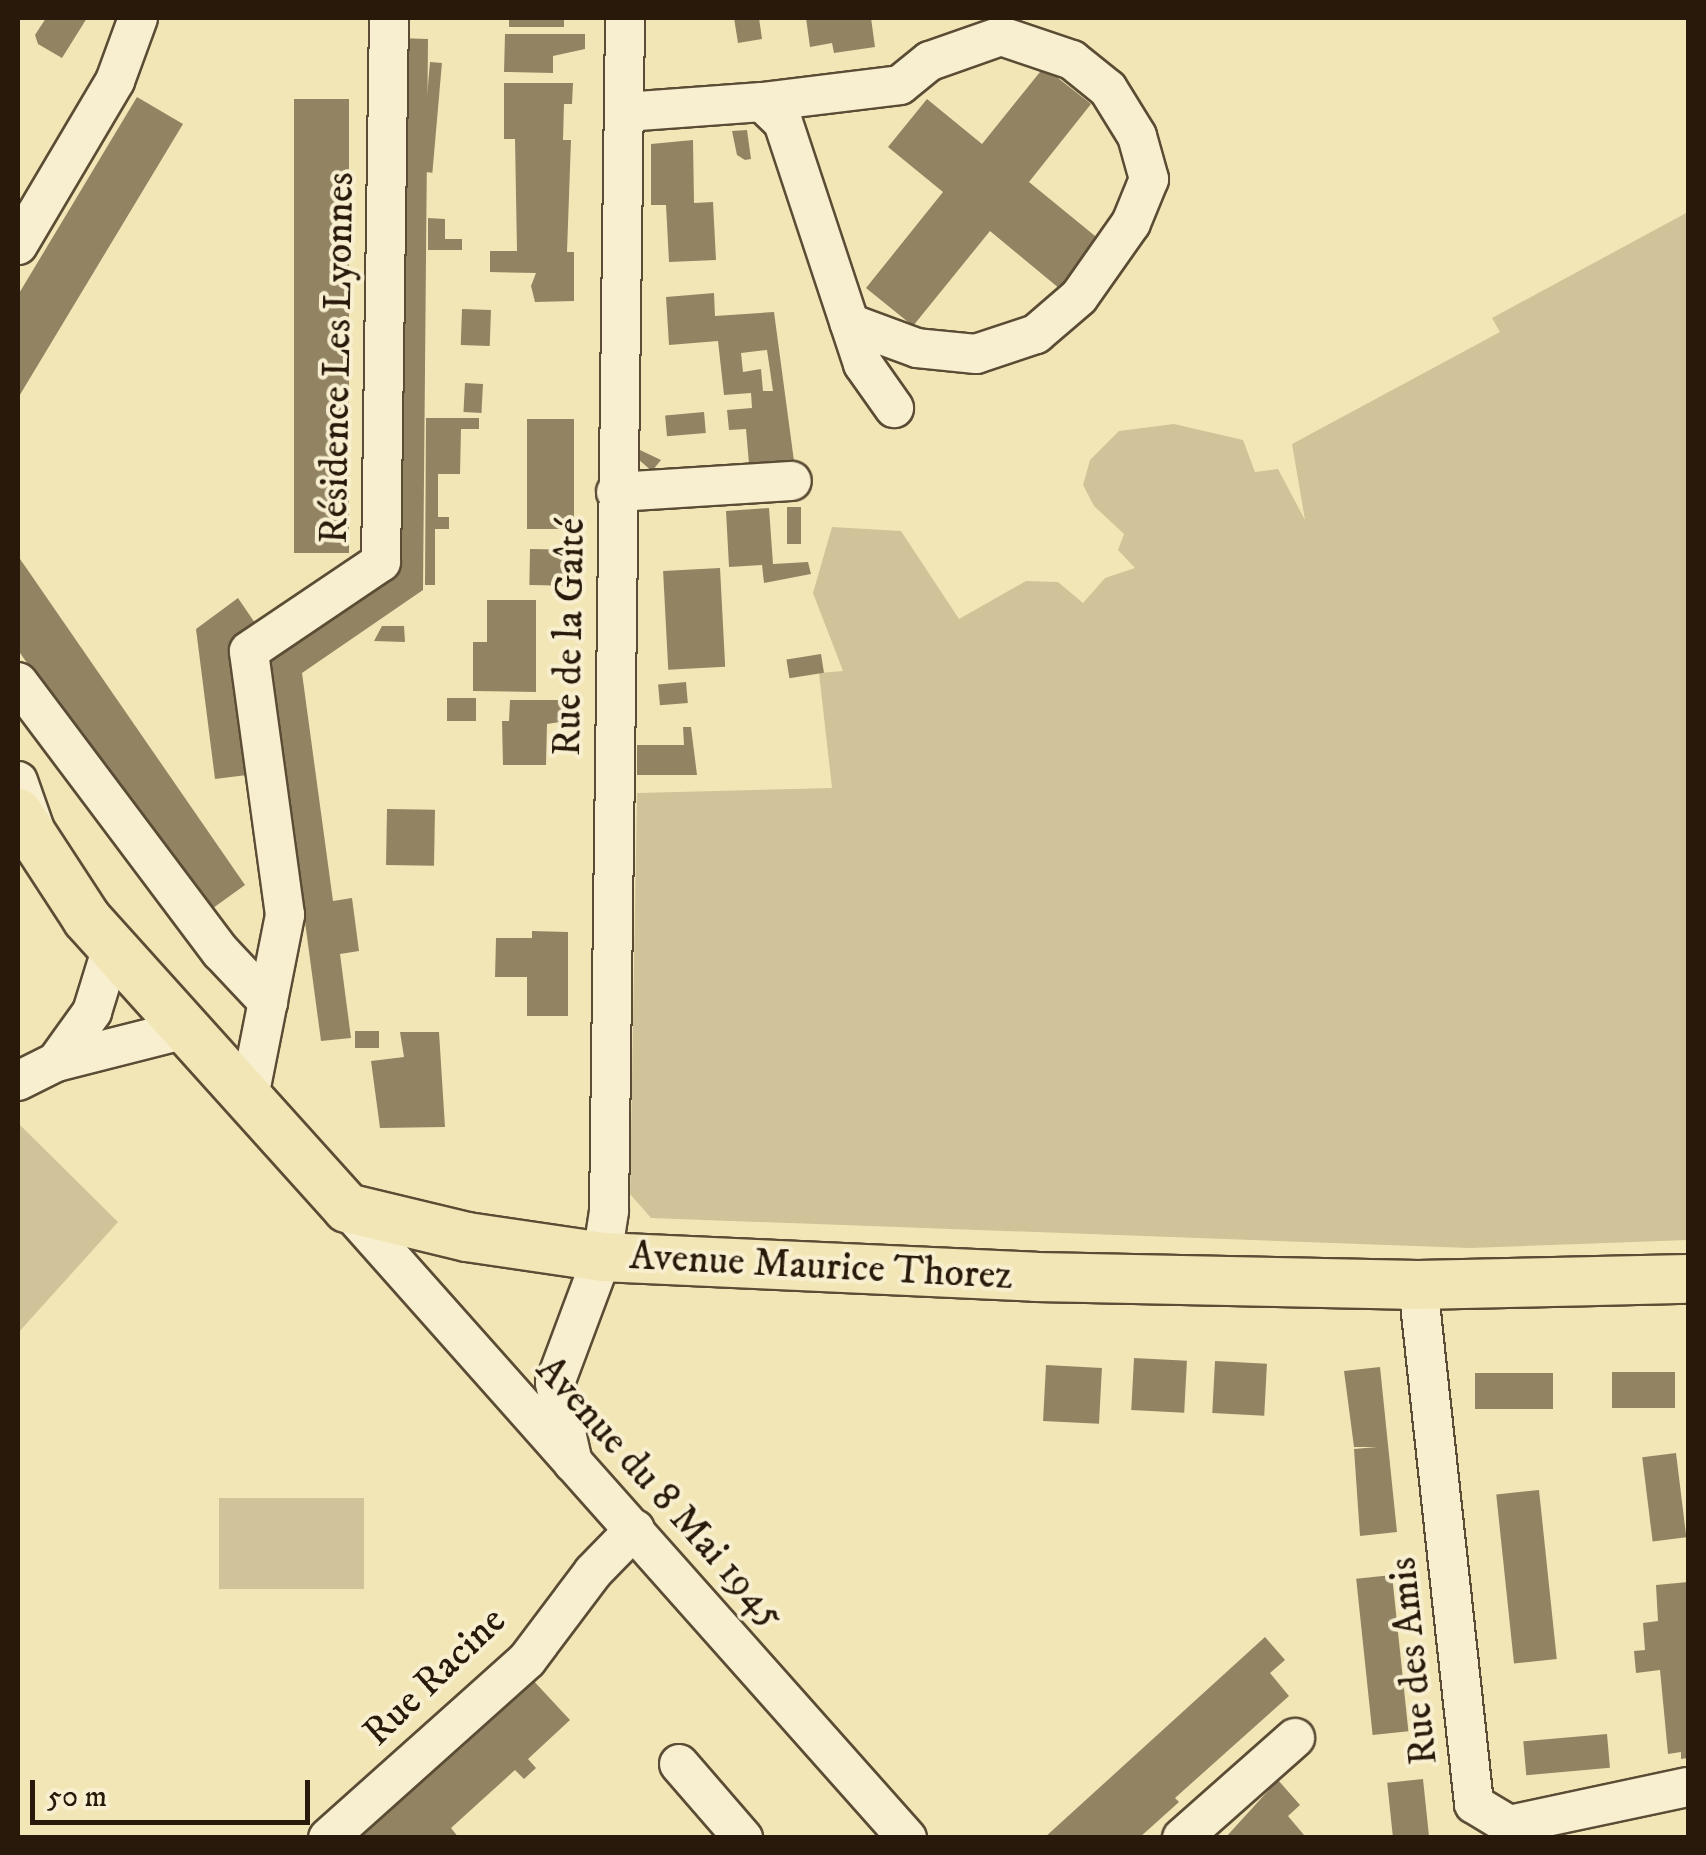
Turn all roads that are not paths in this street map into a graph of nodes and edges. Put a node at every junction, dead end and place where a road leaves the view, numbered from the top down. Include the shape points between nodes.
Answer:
1 (138, 18) edge
2 (390, 18) edge
3 (625, 18) edge
4 (762, 102) junction
5 (625, 112) junction
6 (18, 244) edge
7 (849, 323) junction
8 (894, 408) dead end
9 (792, 481) dead end
10 (616, 492) junction
11 (18, 682) edge
12 (18, 781) edge
13 (24, 840) edge
14 (99, 934) junction
15 (268, 1002) junction
16 (186, 1029) junction
17 (56, 1062) junction
18 (18, 1081) edge
19 (248, 1102) junction
20 (347, 1208) junction
21 (602, 1257) junction
22 (1688, 1278) edge
23 (1418, 1285) junction
24 (573, 1463) junction
25 (635, 1529) junction
26 (1296, 1738) dead end
27 (679, 1764) dead end
28 (1688, 1787) edge
29 (328, 1838) edge
30 (744, 1838) edge
31 (907, 1838) edge
32 (1182, 1838) edge

1 - 6 street via 115,81
2 - 15 street, Résidence Les Lyonnes via 381,562 249,652 285,915
3 - 5 street, Rue de la Gaîté
4 - 5 street
4 - 7 street via 783,122
4 - 7 street via 900,84 930,61 1001,36 1072,60 1108,89 1138,136 1150,179 1131,224 1079,297 1036,334 976,354 917,348
5 - 10 street, Rue de la Gaîté
7 - 8 street via 862,364
9 - 10 street
10 - 21 street, Rue de la Gaîté via 608,1212
11 - 15 street via 208,937
12 - 13 street
13 - 14 main road
14 - 16 main road
14 - 17 street via 92,1012
15 - 19 street
16 - 17 street
16 - 19 main road
17 - 18 street
19 - 20 main road
20 - 21 main road, Avenue Maurice Thorez via 467,1237
20 - 24 street, Avenue du 8 Mai 1945
21 - 23 main road, Avenue Maurice Thorez via 1036,1278
21 - 24 street, Rue de la Gaîté via 556,1384
22 - 23 main road, Avenue Maurice Thorez
23 - 28 street, Rue des Amis via 1474,1804 1509,1824
24 - 25 street, Avenue du 8 Mai 1945
25 - 29 street, Rue Racine via 592,1572 527,1660
25 - 31 street, Avenue du 8 Mai 1945
26 - 32 street
27 - 30 street

